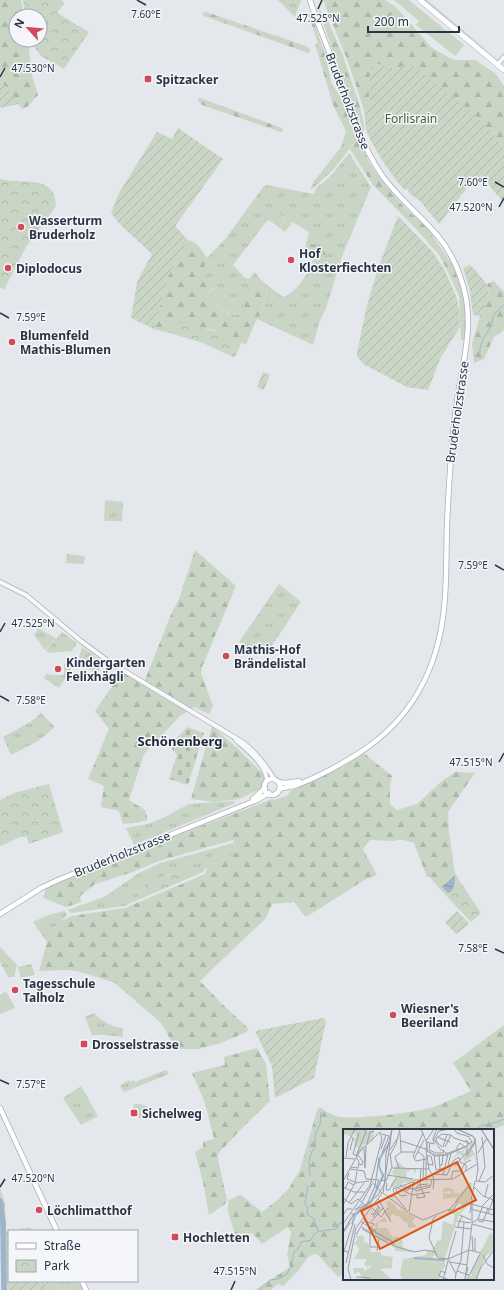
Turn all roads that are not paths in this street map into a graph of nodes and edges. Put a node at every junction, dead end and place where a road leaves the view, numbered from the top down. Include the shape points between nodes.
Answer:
1 (311, 0) edge
2 (420, 0) edge
3 (504, 56) edge
4 (500, 65) edge
5 (504, 70) edge
6 (0, 582) edge
7 (228, 733) junction
8 (309, 779) junction
9 (276, 780) junction
10 (267, 781) junction
11 (265, 788) junction
12 (279, 789) junction
13 (269, 794) junction
14 (249, 803) junction
15 (0, 914) edge
16 (0, 1108) edge
17 (56, 1230) edge

1 - 8 main road, Bruderholzstrasse via 352,116 368,153 383,177 436,234 457,266 466,296 468,326 449,477 444,610 437,649 430,669 414,700 385,733 358,754
2 - 4 main road
3 - 4 street
4 - 5 main road
6 - 7 street via 25,595 108,661
7 - 9 street via 255,752
7 - 10 street via 258,761
8 - 9 main road, Bruderholzstrasse via 289,783
8 - 12 main road, Bruderholzstrasse
9 - 10 main road, Bruderholzstrasse
9 - 12 main road via 280,785
10 - 11 main road
11 - 13 main road
11 - 14 main road, Bruderholzstrasse
12 - 13 main road, Bruderholzstrasse via 274,794
13 - 14 main road, Bruderholzstrasse
14 - 15 main road, Bruderholzstrasse via 44,886
16 - 17 main road

